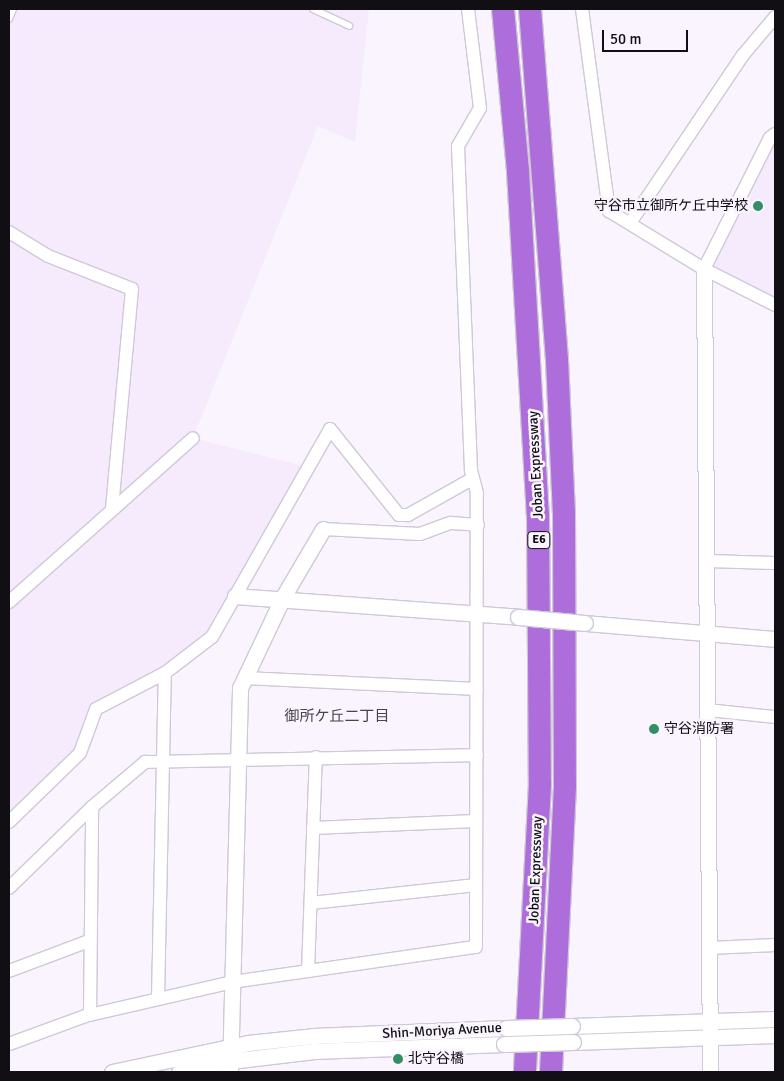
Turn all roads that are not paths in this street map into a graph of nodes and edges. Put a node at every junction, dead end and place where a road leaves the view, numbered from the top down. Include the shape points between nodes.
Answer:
1 (14, 9) edge
2 (313, 9) edge
3 (468, 9) edge
4 (503, 9) edge
5 (530, 9) edge
6 (582, 9) edge
7 (775, 17) edge
8 (9, 19) edge
9 (349, 26) dead end
10 (775, 134) edge
11 (630, 223) junction
12 (9, 232) edge
13 (704, 269) junction
14 (775, 304) edge
15 (193, 438) dead end
16 (472, 479) junction
17 (112, 509) junction
18 (478, 525) junction
19 (323, 529) joint
20 (706, 561) junction
21 (775, 563) edge
22 (236, 596) junction
23 (283, 598) junction
24 (9, 602) edge
25 (476, 615) junction
26 (707, 634) junction
27 (775, 639) edge
28 (165, 673) junction
29 (245, 678) junction
30 (477, 689) junction
31 (708, 710) junction
32 (775, 717) edge
33 (477, 755) junction
34 (316, 757) junction
35 (237, 758) junction
36 (164, 761) junction
37 (92, 807) junction
38 (476, 820) junction
39 (9, 822) edge
40 (313, 828) junction
41 (476, 885) junction
42 (9, 888) edge
43 (310, 902) junction
44 (89, 941) junction
45 (775, 945) edge
46 (709, 948) junction
47 (308, 971) junction
48 (9, 972) edge
49 (232, 982) junction
50 (158, 999) junction
51 (90, 1015) junction
52 (775, 1019) edge
53 (709, 1022) junction
54 (775, 1035) edge
55 (710, 1039) junction
56 (9, 1044) edge
57 (231, 1046) junction
58 (230, 1067) edge
59 (112, 1072) edge
60 (179, 1072) edge
61 (525, 1072) edge
62 (551, 1072) edge
63 (710, 1072) edge

1 - 8 lane
2 - 9 lane
3 - 16 street via 480,108 458,146
4 - 61 highway, Joban Expressway / E6 via 518,181 538,514 540,784
5 - 62 highway, Joban Expressway / E6 via 557,360 564,514 565,786
6 - 11 street via 609,211
7 - 11 street via 743,55
10 - 13 street via 770,138
11 - 13 street
12 - 17 street via 48,256 132,289
13 - 14 street
13 - 20 street
15 - 17 street
16 - 18 street via 477,493
16 - 22 street via 408,515 399,515 330,429
17 - 24 street
18 - 19 street via 451,523 420,534
18 - 25 street
19 - 23 street
20 - 21 street
20 - 26 street
22 - 23 street
22 - 28 street via 212,637
23 - 25 street
23 - 29 street
25 - 26 street, bridge
25 - 30 street
26 - 27 street
26 - 31 street
28 - 36 street
28 - 39 street via 96,709 80,753
29 - 30 street
29 - 35 street via 240,688
30 - 33 street
31 - 32 street
31 - 46 street
33 - 34 street
33 - 38 street
34 - 35 street
34 - 40 street
35 - 36 street
35 - 49 street
36 - 37 street via 146,762
36 - 50 street
37 - 42 street
37 - 44 street
38 - 40 street
38 - 41 street
40 - 43 street
41 - 43 street
41 - 47 street via 476,947
43 - 47 street
44 - 48 street
44 - 51 street
45 - 46 street
46 - 53 street
47 - 49 street
49 - 50 street
49 - 57 street
50 - 51 street
51 - 56 street
52 - 53 street, Shin-Moriya Avenue
53 - 55 street
53 - 57 street, Shin-Moriya Avenue, bridge via 313,1036
54 - 55 street, Shin-Moriya Avenue
55 - 58 street, Shin-Moriya Avenue, bridge via 314,1051
55 - 63 street
57 - 58 street
57 - 59 street, Shin-Moriya Avenue
58 - 60 street, Shin-Moriya Avenue

